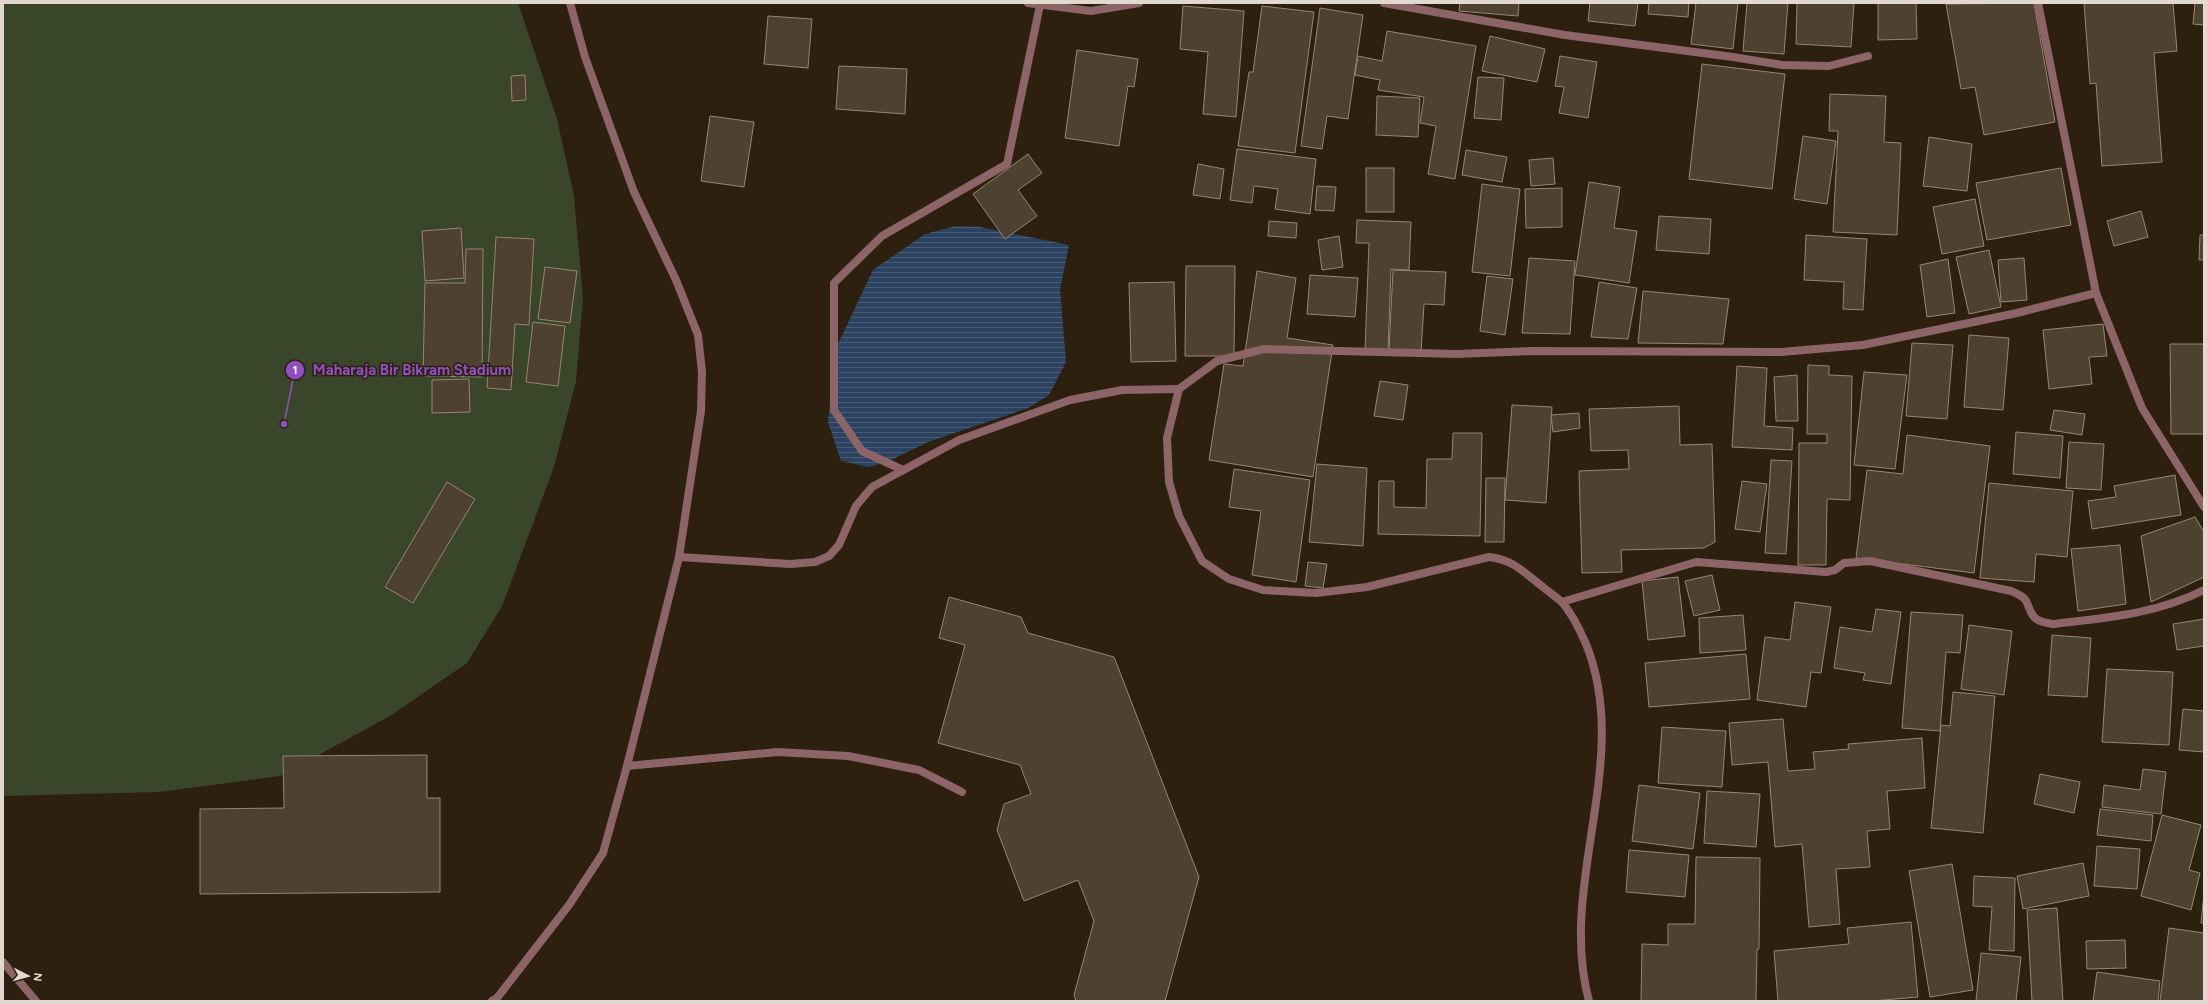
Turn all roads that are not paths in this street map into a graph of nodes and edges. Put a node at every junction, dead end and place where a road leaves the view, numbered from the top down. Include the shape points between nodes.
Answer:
1 (570, 3) edge
2 (1028, 3) edge
3 (1139, 3) edge
4 (1384, 3) edge
5 (2038, 3) edge
6 (1040, 5) junction
7 (1868, 56) dead end
8 (2096, 293) junction
9 (1179, 389) junction
10 (903, 470) junction
11 (2204, 507) edge
12 (679, 557) junction
13 (2204, 590) edge
14 (1562, 602) junction
15 (627, 766) junction
16 (962, 792) dead end
17 (3, 962) edge
18 (36, 1001) edge
19 (492, 1001) edge
20 (1589, 1001) edge

1 - 12 street via 585,57 634,192 676,280 698,335 702,372 701,411
2 - 6 street
3 - 6 street via 1091,11
4 - 7 street via 1565,35 1782,65 1829,66
5 - 8 street
6 - 10 street via 1007,164 882,236 834,283 834,410 862,451
8 - 9 street via 2016,313 1863,345 1789,351 1533,351 1450,354 1264,349 1217,361
8 - 11 street via 2142,408
9 - 10 street via 1122,390 1070,400 959,440
9 - 14 street via 1167,438 1169,482 1179,516 1202,561 1229,579 1263,590 1316,593 1367,588 1489,557 1505,558
10 - 12 street via 872,486 864,494 839,545 829,556 815,562 790,564
12 - 15 street
13 - 14 street via 2161,607 2053,624 2034,617 2028,601 2011,591 1870,561 1844,563 1835,570 1826,572 1696,562
14 - 20 street via 1580,629 1594,664 1601,714 1600,762 1581,928 1583,981
15 - 16 street via 778,752 848,756 919,770
15 - 19 street via 603,852 569,905 497,998
17 - 18 street

